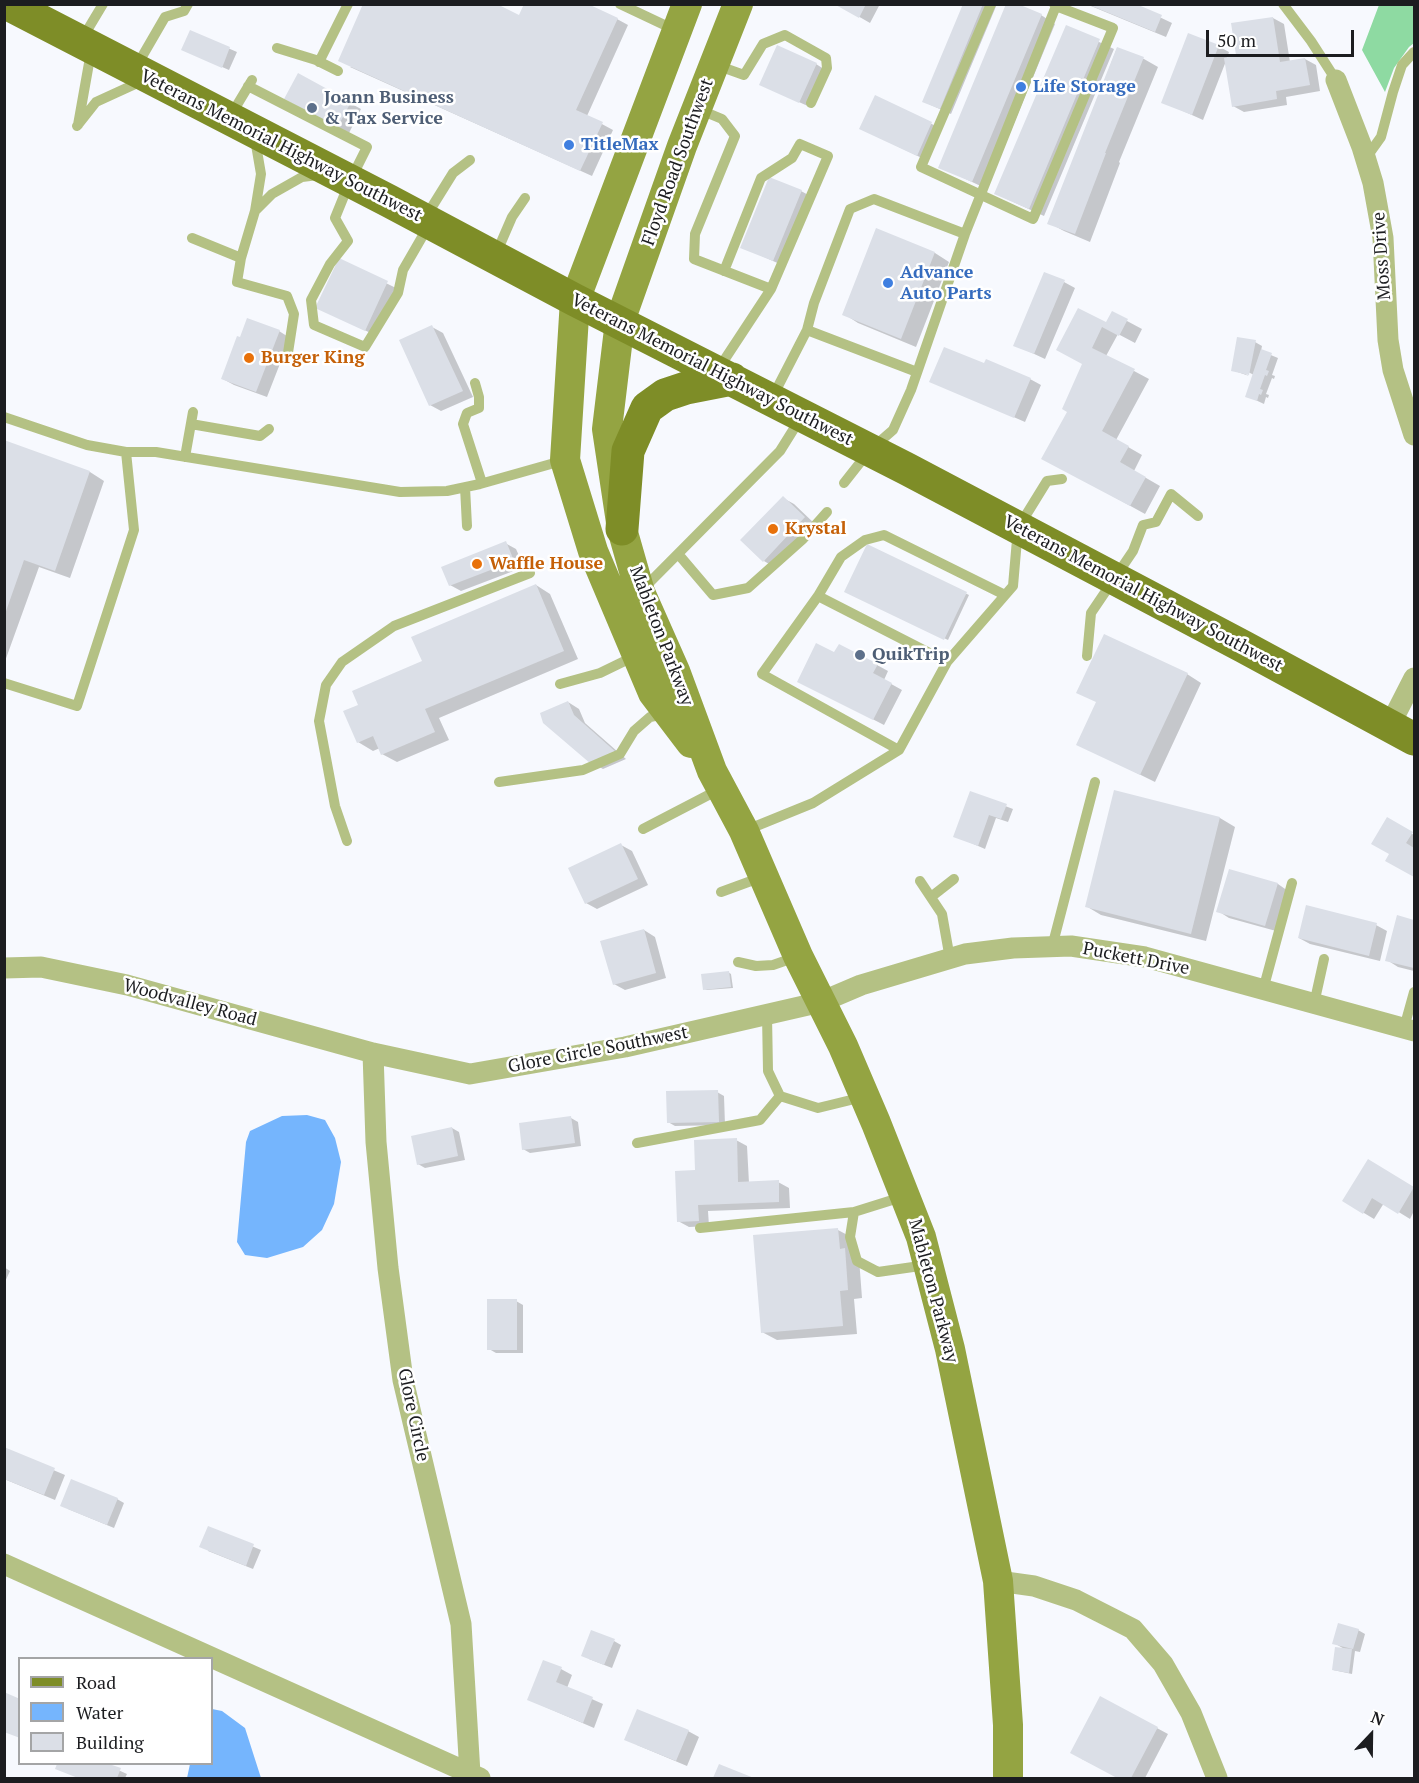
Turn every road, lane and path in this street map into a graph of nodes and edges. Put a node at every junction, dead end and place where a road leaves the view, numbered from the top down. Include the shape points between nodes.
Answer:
1 (103, 4) edge
2 (188, 4) edge
3 (348, 4) edge
4 (620, 4) edge
5 (738, 4) edge
6 (991, 4) edge
7 (1283, 4) edge
8 (1055, 5) edge
9 (25, 9) edge
10 (682, 12) edge
11 (86, 45) junction
12 (277, 48) dead end
13 (1414, 52) edge
14 (319, 62) junction
15 (713, 64) junction
16 (338, 71) dead end
17 (142, 74) junction
18 (1336, 80) joint
19 (811, 103) dead end
20 (698, 109) junction
21 (241, 125) junction
22 (1366, 158) junction
23 (471, 160) dead end
24 (342, 177) junction
25 (980, 195) junction
26 (525, 198) dead end
27 (255, 211) junction
28 (427, 221) junction
29 (965, 234) junction
30 (192, 238) dead end
31 (495, 257) junction
32 (241, 258) junction
33 (724, 271) junction
34 (771, 288) junction
35 (575, 300) junction
36 (621, 321) junction
37 (807, 330) junction
38 (287, 359) dead end
39 (917, 372) junction
40 (724, 375) junction
41 (475, 383) dead end
42 (771, 399) junction
43 (193, 412) dead end
44 (802, 415) junction
45 (4, 417) edge
46 (191, 424) junction
47 (269, 429) dead end
48 (1414, 435) edge
49 (870, 450) junction
50 (126, 452) junction
51 (185, 457) junction
52 (565, 460) junction
53 (1062, 479) dead end
54 (482, 483) junction
55 (844, 483) dead end
56 (465, 487) junction
57 (827, 512) dead end
58 (1198, 516) dead end
59 (467, 526) dead end
60 (1018, 528) junction
61 (622, 530) junction
62 (679, 555) junction
63 (530, 573) dead end
64 (1115, 579) junction
65 (640, 592) junction
66 (1005, 595) junction
67 (818, 596) junction
68 (636, 655) junction
69 (1087, 656) dead end
70 (946, 662) junction
71 (1414, 678) edge
72 (4, 683) edge
73 (560, 684) dead end
74 (668, 713) junction
75 (1402, 732) edge
76 (899, 750) junction
77 (716, 780) junction
78 (499, 782) dead end
79 (1095, 782) dead end
80 (643, 829) dead end
81 (744, 831) junction
82 (347, 841) dead end
83 (762, 877) junction
84 (954, 879) dead end
85 (920, 881) dead end
86 (1292, 883) dead end
87 (721, 892) dead end
88 (931, 897) junction
89 (1052, 947) junction
90 (798, 956) junction
91 (950, 959) junction
92 (1324, 959) dead end
93 (738, 963) dead end
94 (4, 968) edge
95 (1263, 990) junction
96 (1414, 992) edge
97 (821, 1002) junction
98 (1314, 1004) junction
99 (766, 1015) junction
100 (1409, 1029) edge
101 (373, 1053) junction
102 (780, 1096) junction
103 (865, 1097) junction
104 (637, 1143) dead end
105 (905, 1196) junction
106 (854, 1212) junction
107 (700, 1228) dead end
108 (928, 1265) junction
109 (4, 1564) edge
110 (998, 1581) junction
111 (211, 1657) edge
112 (213, 1658) edge
113 (476, 1776) edge
114 (1211, 1776) edge
115 (1008, 1779) edge

1 - 11 lane
2 - 17 lane via 184,11 165,17
3 - 14 lane
4 - 10 lane
5 - 15 main road, Floyd Road Southwest
6 - 25 lane via 921,166
7 - 18 lane
8 - 25 lane
8 - 25 lane via 1113,28 1033,219
9 - 11 main road, Veterans Memorial Highway Southwest
10 - 35 main road
11 - 17 main road, Veterans Memorial Highway Southwest
11 - 17 lane via 77,126 96,102
12 - 14 lane
13 - 22 lane via 1402,65 1381,137
14 - 16 lane
15 - 19 lane via 744,75 763,44 785,35 826,58 827,68
15 - 20 main road, Floyd Road Southwest
17 - 21 main road, Veterans Memorial Highway Southwest
18 - 22 street, Moss Drive
20 - 33 lane via 722,119 735,136 695,234 694,259
20 - 36 main road, Floyd Road Southwest
21 - 24 main road, Veterans Memorial Highway Southwest
21 - 24 lane via 250,82 367,147
21 - 27 lane via 261,174
22 - 48 street, Moss Drive via 1383,238 1393,370
23 - 28 lane via 453,173
24 - 27 lane via 302,177 272,194
24 - 28 main road, Veterans Memorial Highway Southwest
24 - 28 lane via 335,218 348,241 330,264 311,300 314,325 365,348 398,293 403,270
25 - 29 lane
26 - 31 lane
27 - 32 lane
28 - 31 main road, Veterans Memorial Highway Southwest
29 - 37 lane via 874,199 850,209
29 - 39 lane
30 - 32 lane
31 - 35 main road, Veterans Memorial Highway Southwest
32 - 38 lane via 237,282 288,296 294,314
33 - 34 lane
33 - 34 lane via 761,178 792,158 800,144 828,156
34 - 40 lane
35 - 36 main road, Veterans Memorial Highway Southwest
35 - 52 main road, Mableton Parkway
36 - 40 main road, Veterans Memorial Highway Southwest
36 - 61 main road, Mableton Parkway via 607,429
37 - 39 lane
37 - 42 lane
39 - 49 lane via 893,430
40 - 42 main road, Veterans Memorial Highway Southwest
40 - 61 main road via 665,395 647,408 628,451
41 - 54 lane via 478,408 467,413 463,424
42 - 44 main road, Veterans Memorial Highway Southwest
43 - 46 lane
44 - 49 main road, Veterans Memorial Highway Southwest
44 - 62 lane via 780,451
45 - 50 lane via 87,445
46 - 47 lane via 260,436
46 - 51 lane
49 - 55 lane
49 - 60 main road, Veterans Memorial Highway Southwest
50 - 51 lane
50 - 72 lane via 134,530 77,706
51 - 56 lane via 400,492
52 - 54 lane
52 - 68 main road, Mableton Parkway via 594,551
53 - 60 lane via 1047,481
54 - 56 lane
56 - 59 lane
57 - 62 lane via 803,540 748,588 713,595
58 - 64 lane via 1171,494 1156,522 1143,525 1133,551
60 - 64 main road, Veterans Memorial Highway Southwest
60 - 66 lane via 1013,586
61 - 65 main road, Mableton Parkway
62 - 65 lane
63 - 82 lane via 394,626 342,662 326,685 319,721 335,806
64 - 69 lane via 1091,613
64 - 75 main road, Veterans Memorial Highway Southwest
65 - 77 main road, Mableton Parkway
66 - 67 lane via 884,535 865,540 841,557
66 - 70 lane
67 - 70 lane
67 - 76 lane via 762,674
68 - 73 lane via 600,673
68 - 74 main road, Mableton Parkway via 652,693
70 - 76 lane
71 - 75 street
74 - 77 main road, Mableton Parkway
74 - 78 lane via 650,717 634,731 620,754 583,770
76 - 81 lane via 813,802
77 - 80 lane
77 - 81 main road, Mableton Parkway
79 - 89 lane
81 - 83 main road, Mableton Parkway
83 - 87 lane
83 - 90 main road, Mableton Parkway
84 - 88 lane
85 - 88 lane
86 - 95 lane
88 - 91 lane via 942,914
89 - 91 street, Puckett Drive via 1013,948
89 - 95 street, Puckett Drive via 1071,946 1145,957
90 - 93 lane via 773,965
90 - 97 main road, Mableton Parkway
91 - 97 street, Puckett Drive via 861,985
92 - 98 lane
94 - 101 street, Woodvalley Road via 41,967 127,985
95 - 98 street, Puckett Drive
96 - 100 lane
97 - 99 street, Glore Circle Southwest
97 - 103 main road, Mableton Parkway
98 - 100 street, Puckett Drive
99 - 101 street, Glore Circle Southwest via 625,1047 470,1074
99 - 102 lane via 768,1071
101 - 113 street, Glore Circle via 376,1142 403,1380 461,1624
102 - 103 lane via 818,1108
102 - 104 lane via 760,1120
103 - 105 main road, Mableton Parkway
105 - 106 lane
105 - 108 main road, Mableton Parkway
106 - 107 lane
106 - 108 lane via 850,1237 857,1261 879,1272
108 - 110 main road, Mableton Parkway via 950,1349
109 - 111 street
110 - 114 street via 1034,1586 1076,1600 1133,1629 1163,1664 1191,1713
110 - 115 main road, Mableton Parkway
112 - 113 street

